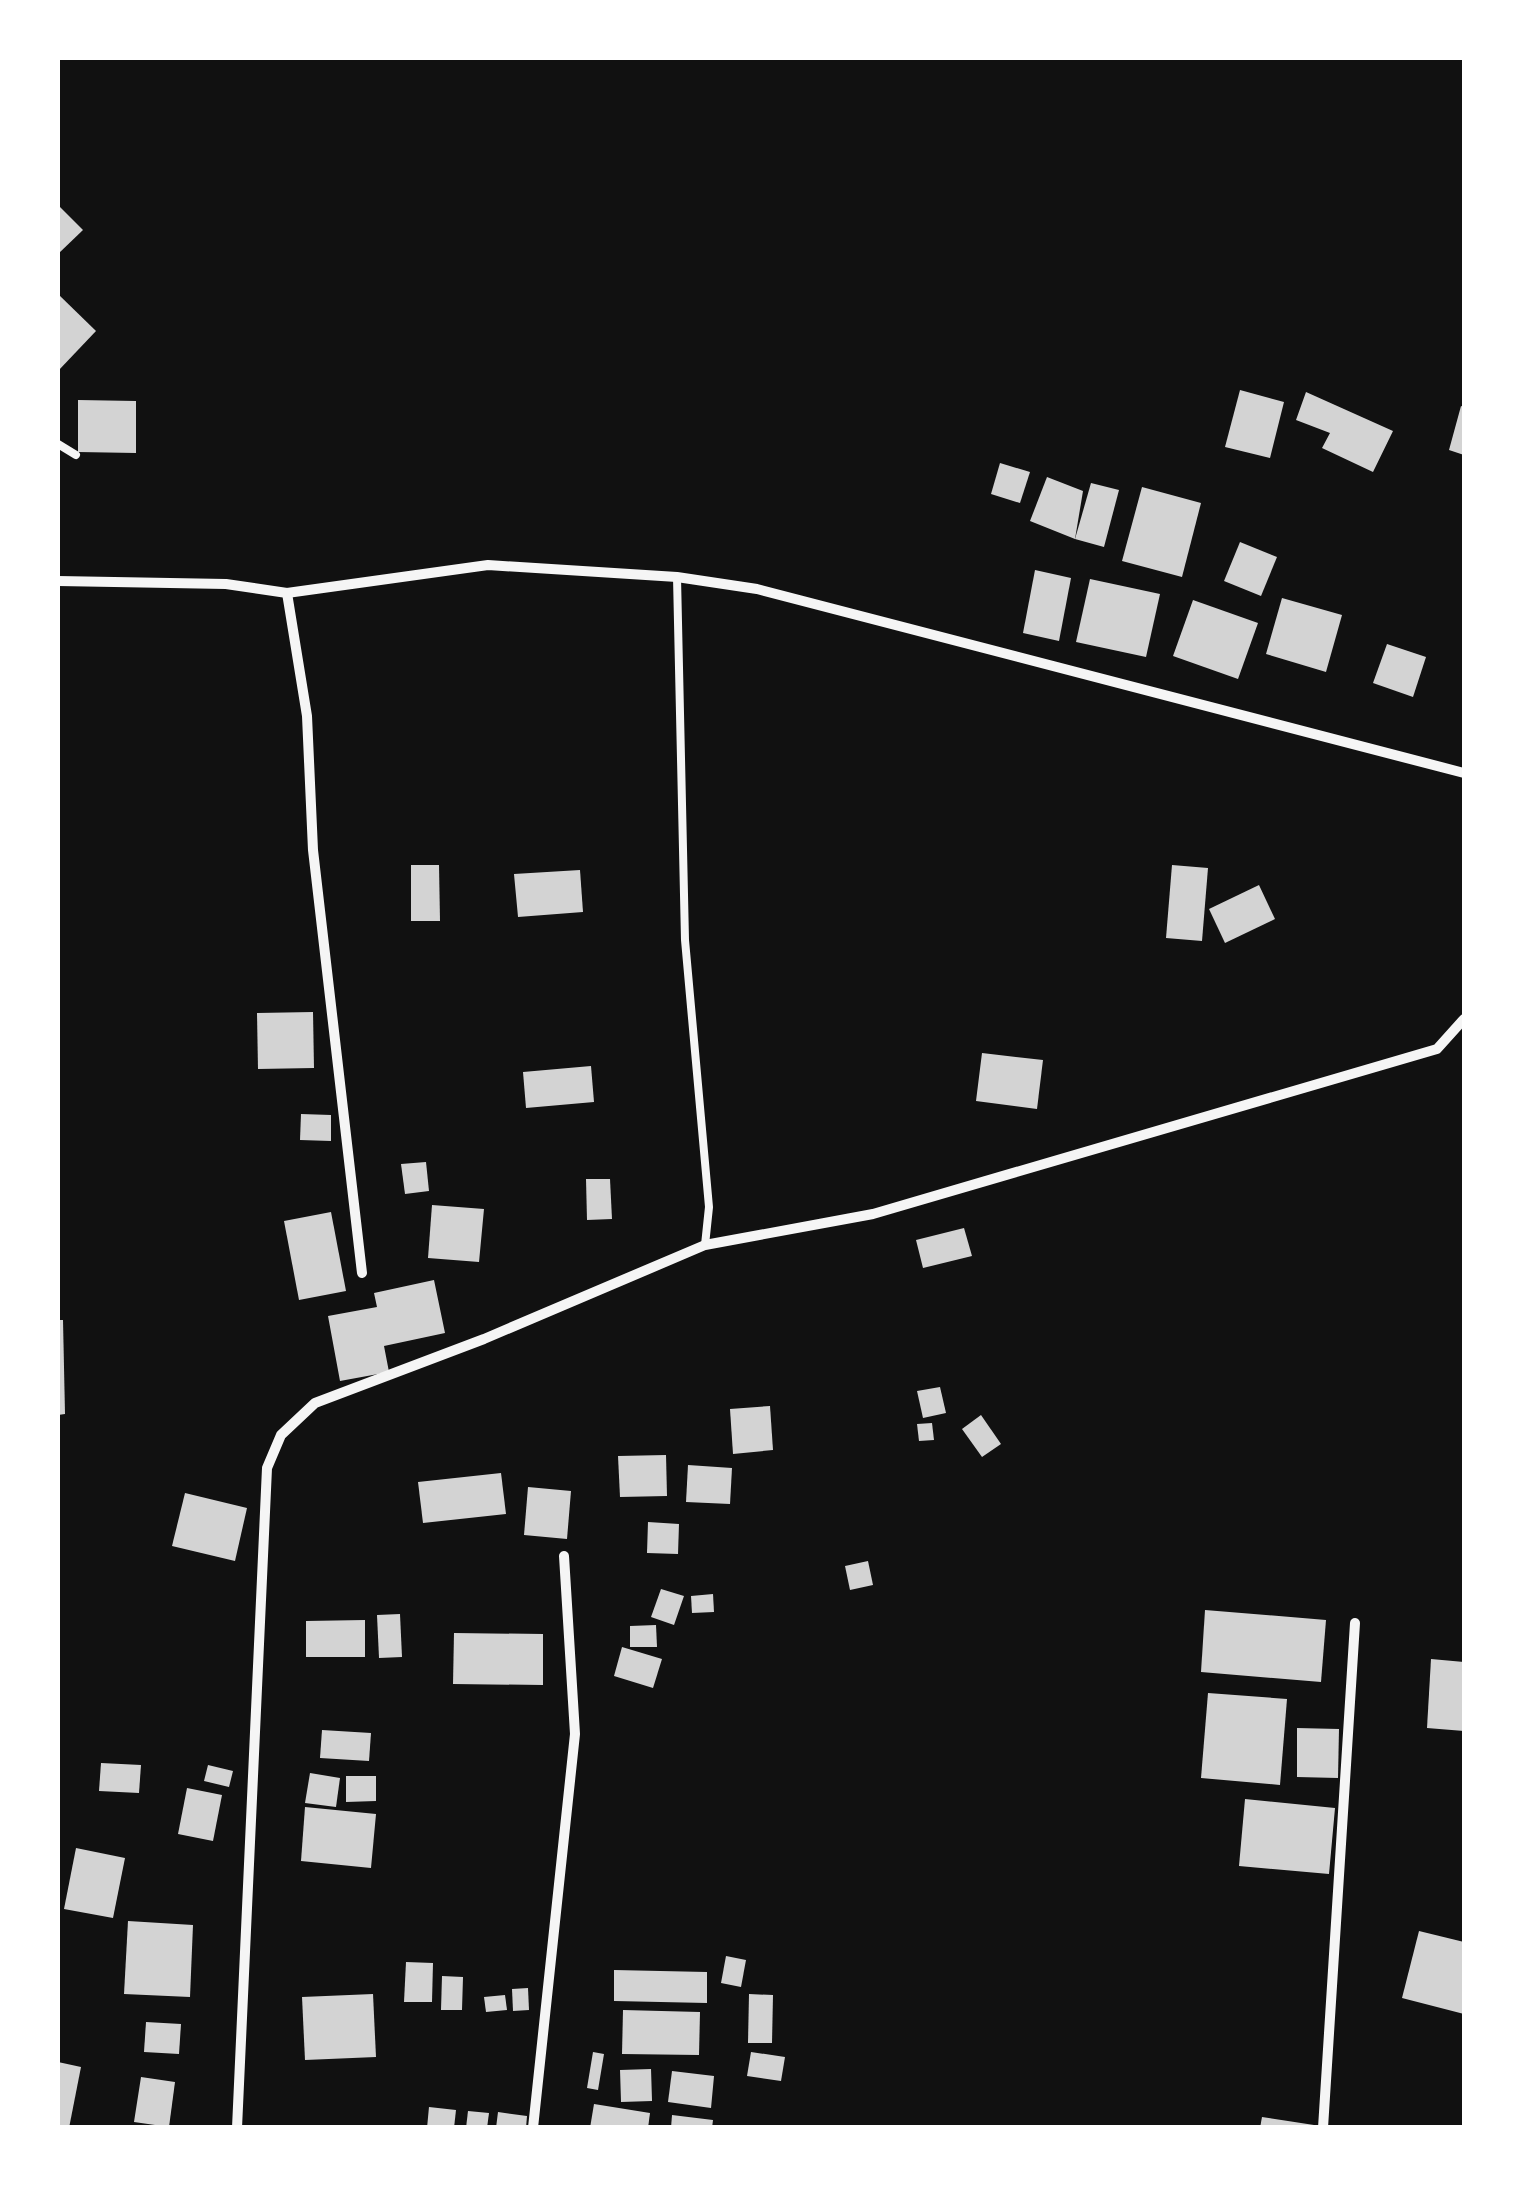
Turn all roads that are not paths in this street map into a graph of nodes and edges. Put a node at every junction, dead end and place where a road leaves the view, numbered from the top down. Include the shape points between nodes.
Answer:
1 (58, 444) edge
2 (76, 455) dead end
3 (677, 577) junction
4 (58, 581) edge
5 (287, 593) junction
6 (1464, 773) edge
7 (1464, 1019) edge
8 (706, 1246) junction
9 (362, 1273) dead end
10 (564, 1556) dead end
11 (1356, 1622) dead end
12 (236, 2128) edge
13 (533, 2128) edge
14 (1323, 2128) edge

1 - 2 lane
3 - 5 street via 488,565
3 - 6 street via 758,589
3 - 8 lane via 685,940 709,1207
4 - 5 street via 226,584
5 - 9 street via 307,716 314,850
7 - 8 street via 1437,1050 874,1214
8 - 12 street via 315,1403 280,1435 267,1468 261,1554
10 - 13 street via 576,1734
11 - 14 street

